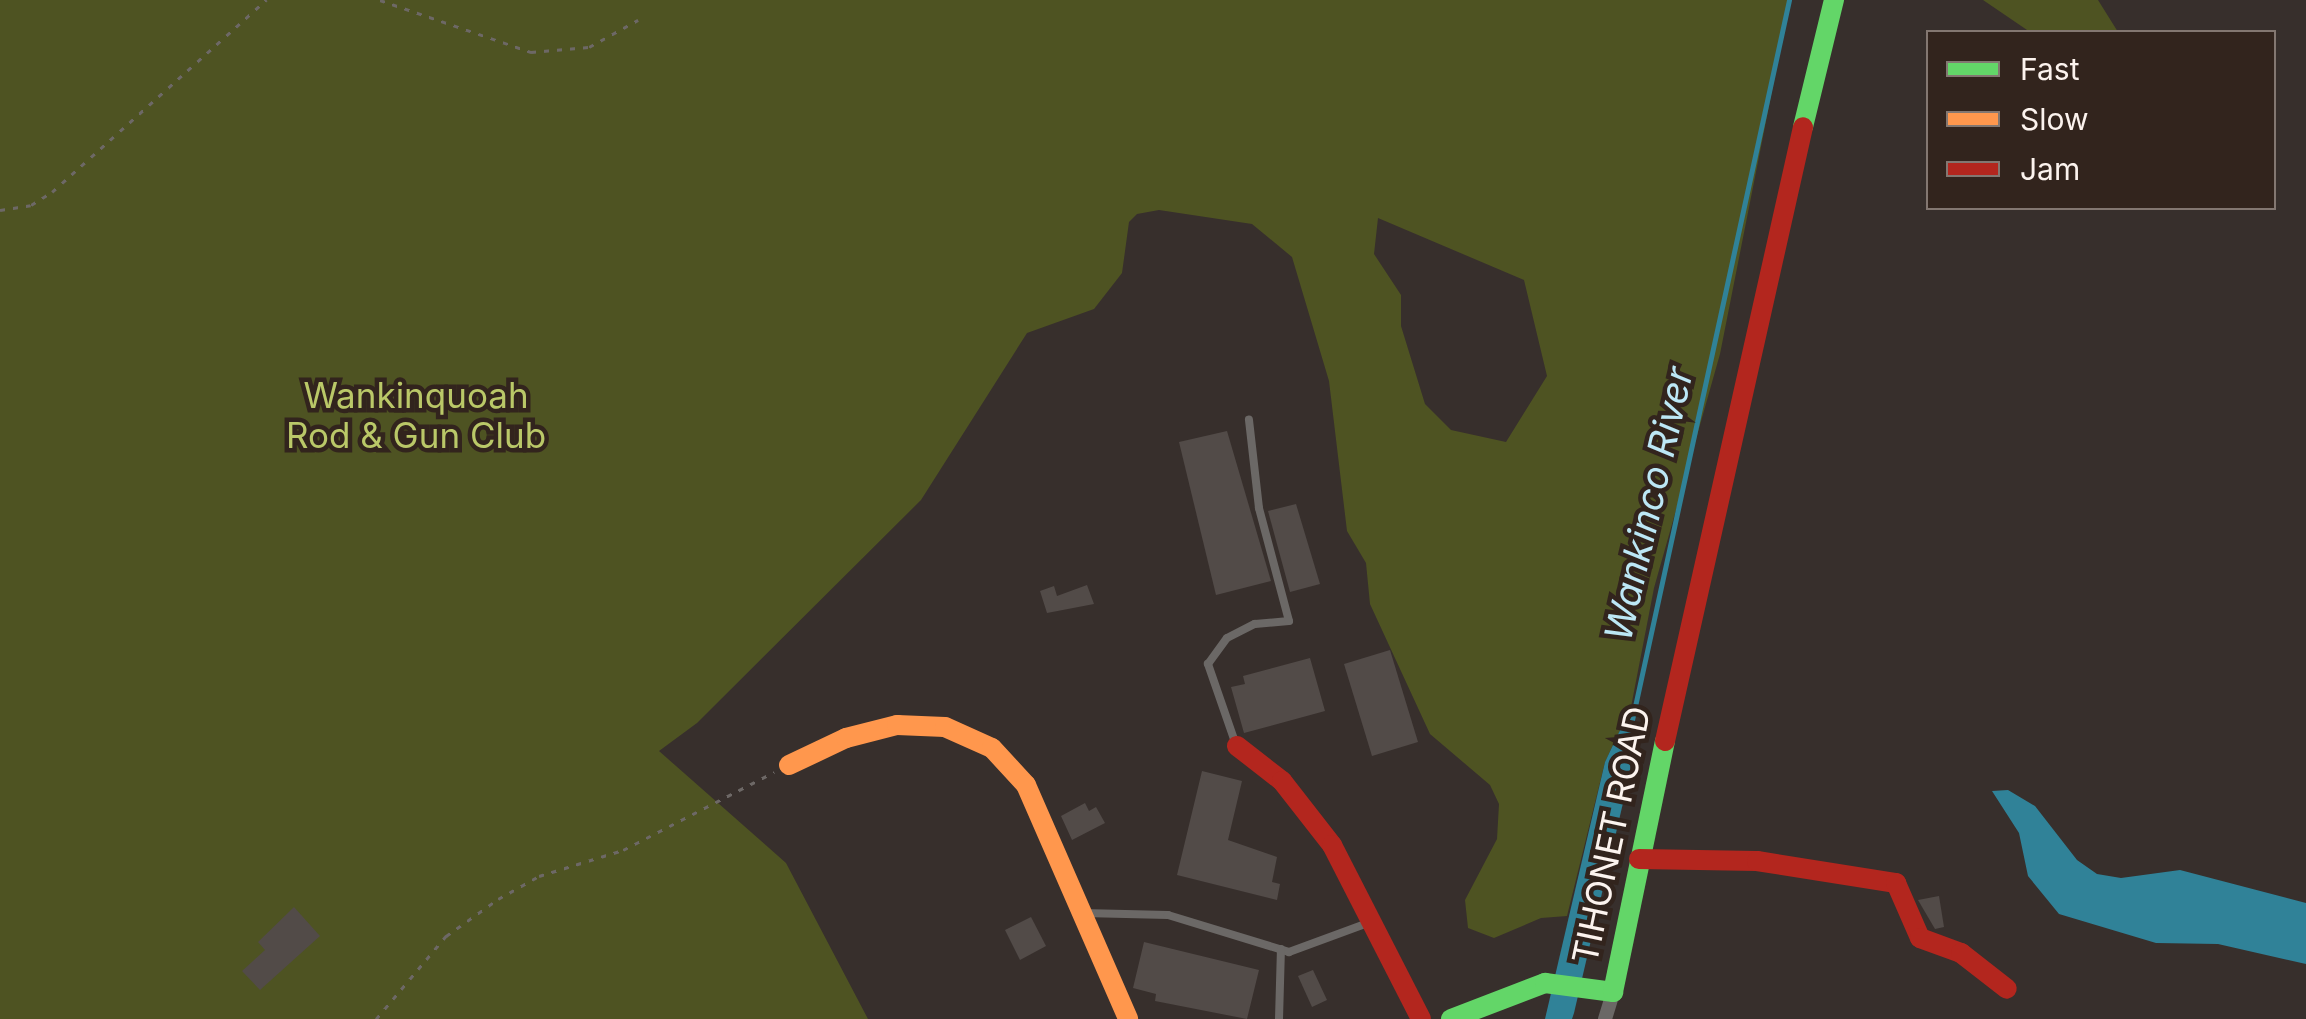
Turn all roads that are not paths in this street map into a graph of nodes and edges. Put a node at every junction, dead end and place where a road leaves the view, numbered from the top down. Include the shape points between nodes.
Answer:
1 (1834, 0) edge
2 (1249, 420) dead end
3 (1237, 746) joint
4 (789, 765) road end
5 (1640, 859) junction
6 (1083, 913) junction
7 (1372, 921) junction
8 (1281, 950) junction
9 (2007, 988) dead end
10 (1612, 992) junction
11 (1128, 1019) edge
12 (1279, 1019) edge
13 (1421, 1019) edge
14 (1451, 1019) edge
15 (1605, 1019) edge

1 - 5 street, TIHONET ROAD via 1730,432
2 - 3 lane via 1259,508 1289,621 1254,624 1226,638 1208,664
3 - 7 street via 1305,810
4 - 6 street via 846,738 896,725 929,724 971,736 1009,762 1026,784
5 - 9 street via 1757,862 1896,882 1920,938 1961,953
5 - 10 street, TIHONET ROAD
6 - 8 lane via 1168,914
6 - 11 street
7 - 8 lane
7 - 13 street
8 - 12 lane
10 - 14 street, TIHONET ROAD via 1545,983
10 - 15 street

